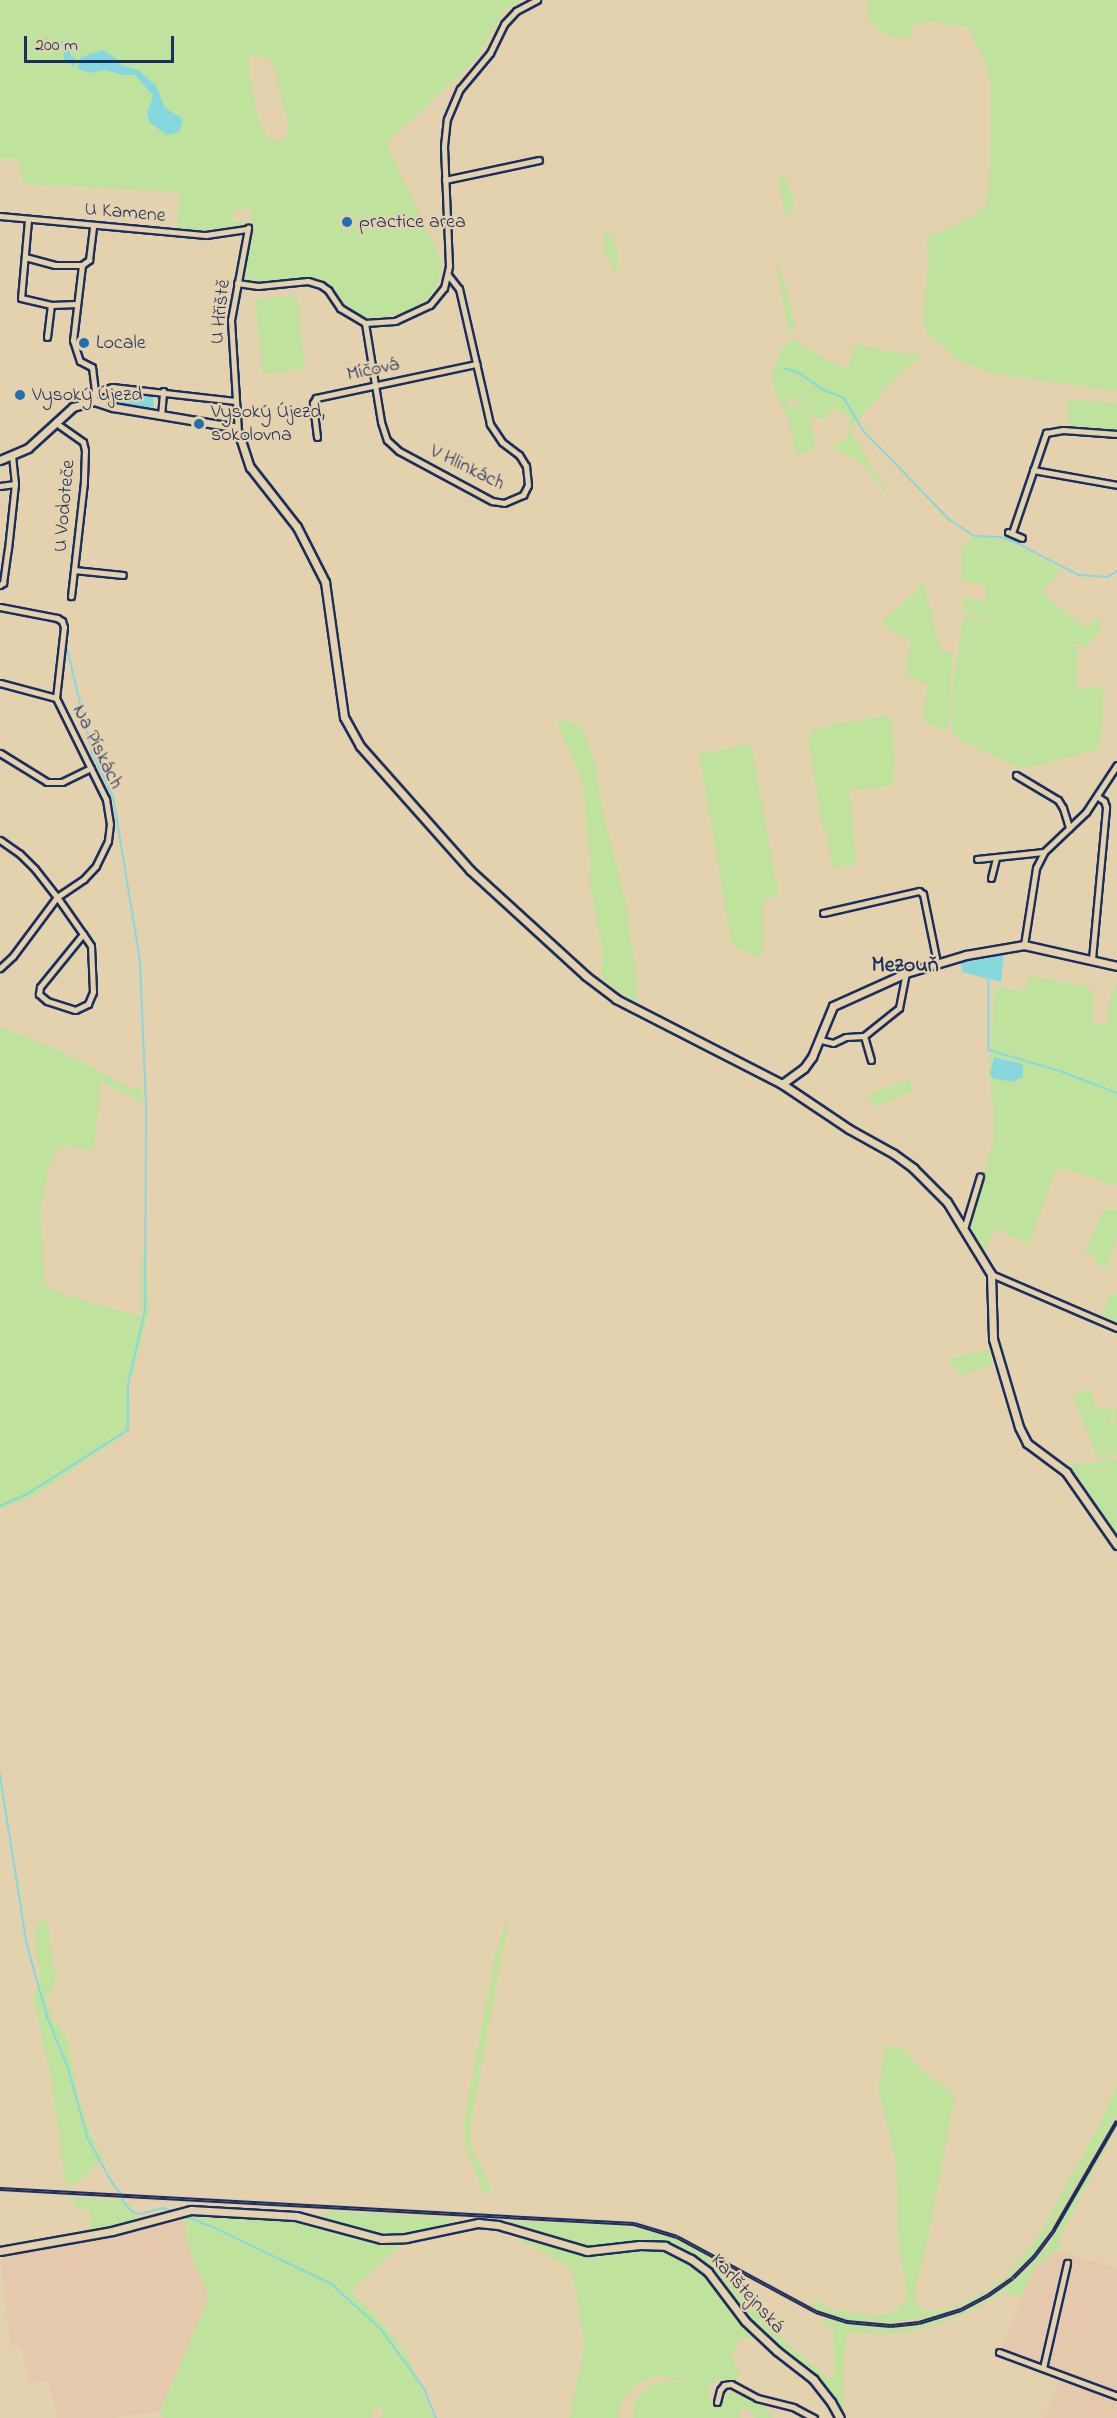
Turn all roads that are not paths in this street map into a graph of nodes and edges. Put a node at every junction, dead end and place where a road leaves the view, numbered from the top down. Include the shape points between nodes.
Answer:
1 (537, 0) edge
2 (539, 160) dead end
3 (445, 180) junction
4 (0, 216) edge
5 (28, 220) junction
6 (93, 225) junction
7 (248, 227) joint
8 (25, 257) junction
9 (82, 265) junction
10 (448, 275) junction
11 (237, 283) junction
12 (77, 304) junction
13 (51, 305) junction
14 (365, 323) junction
15 (47, 337) dead end
16 (476, 364) junction
17 (374, 385) junction
18 (163, 391) junction
19 (95, 392) junction
20 (94, 401) junction
21 (235, 401) junction
22 (161, 416) junction
23 (56, 423) junction
24 (239, 434) junction
25 (1117, 434) edge
26 (317, 437) dead end
27 (12, 456) junction
28 (0, 460) edge
29 (1033, 470) junction
30 (15, 484) junction
31 (1117, 485) edge
32 (0, 486) edge
33 (1023, 538) dead end
34 (74, 570) junction
35 (123, 575) dead end
36 (0, 585) edge
37 (70, 596) dead end
38 (0, 607) edge
39 (0, 683) edge
40 (56, 698) junction
41 (0, 753) edge
42 (1117, 765) edge
43 (91, 768) junction
44 (1016, 775) dead end
45 (1098, 797) junction
46 (1069, 828) junction
47 (0, 840) edge
48 (1044, 852) junction
49 (996, 858) junction
50 (977, 859) dead end
51 (991, 878) dead end
52 (57, 897) junction
53 (823, 913) dead end
54 (83, 934) junction
55 (1024, 945) junction
56 (1092, 959) junction
57 (937, 963) junction
58 (1117, 966) edge
59 (0, 969) edge
60 (906, 973) junction
61 (864, 1036) junction
62 (821, 1040) junction
63 (870, 1060) dead end
64 (782, 1084) junction
65 (980, 1176) dead end
66 (964, 1228) junction
67 (991, 1274) junction
68 (1117, 1328) edge
69 (1117, 1545) edge
70 (0, 2251) edge
71 (1067, 2263) dead end
72 (999, 2352) dead end
73 (1043, 2368) junction
74 (1117, 2396) edge
75 (717, 2402) dead end
76 (814, 2418) edge
77 (840, 2418) edge

1 - 3 street via 510,17 490,53 456,96 444,133
2 - 3 street
3 - 10 street
4 - 5 street, U Kamene
5 - 6 street, U Kamene
5 - 8 street
6 - 7 street, U Kamene via 206,235
6 - 9 street via 89,260
7 - 11 street, U Hřiště
8 - 9 street via 55,265
8 - 13 street via 21,298
9 - 12 street
10 - 14 street via 437,297 419,312 384,323
10 - 16 street, V Hlinkách via 459,289
11 - 14 street via 258,286 308,281 321,285 340,308
11 - 21 street, U Hřiště via 231,333
12 - 13 street
12 - 19 street via 73,340 80,361 92,367
13 - 15 street
14 - 17 street, V Hlinkách
16 - 17 street, Míčová
16 - 17 street, V Hlinkách via 493,431 523,460 528,472 523,495 504,503 492,501 393,446 383,432
17 - 26 street, Míčová via 316,398 313,403
18 - 19 street via 112,387
18 - 21 street
18 - 22 street
19 - 20 street
20 - 22 street
20 - 23 street via 73,407
21 - 24 street, U Hřiště
22 - 24 street via 226,424
23 - 27 street via 28,448
23 - 34 street, U Vodoteče via 83,442 85,450
24 - 64 street via 250,467 297,527 328,592 346,726 360,746 470,870 524,922 616,999
25 - 29 street via 1064,430 1046,433
27 - 28 street
27 - 30 street
29 - 31 street
29 - 33 street via 1010,533
30 - 32 street
30 - 36 street
34 - 35 street, U Vodoteče
34 - 37 street, U Vodoteče
38 - 40 street via 62,621
39 - 40 street, Na Pískách
40 - 43 street, Na Pískách
41 - 43 street via 47,782 62,782
42 - 45 street
43 - 52 street, Na Pískách via 108,806 108,841 90,873
44 - 46 street via 1058,800
45 - 46 street
45 - 56 street via 1106,807
46 - 48 street
47 - 52 street via 20,854
48 - 49 street
48 - 55 street via 1036,868
49 - 50 street
49 - 51 street
52 - 54 street
52 - 59 street, Na Pískách
53 - 57 street via 919,891 923,894
54 - 54 street via 92,950 93,992 91,1001 75,1010 47,1001 39,994 40,987
55 - 56 street
55 - 57 street
56 - 58 street
57 - 60 street
60 - 61 street via 899,1008
60 - 62 street via 832,1006
61 - 62 street via 833,1043
61 - 63 street
62 - 64 street via 804,1068
64 - 66 street via 913,1168 947,1202
65 - 66 street
66 - 67 street
67 - 68 street
67 - 69 street via 993,1339 1019,1427 1027,1443 1066,1472
70 - 77 street, Karlštejnská via 112,2231 191,2210 296,2216 381,2239 406,2238 462,2224 490,2224 572,2248 603,2251 665,2246 708,2272 753,2328 813,2379
71 - 73 street
72 - 73 street
73 - 74 street
75 - 76 street via 720,2390 731,2384 757,2398 793,2407

